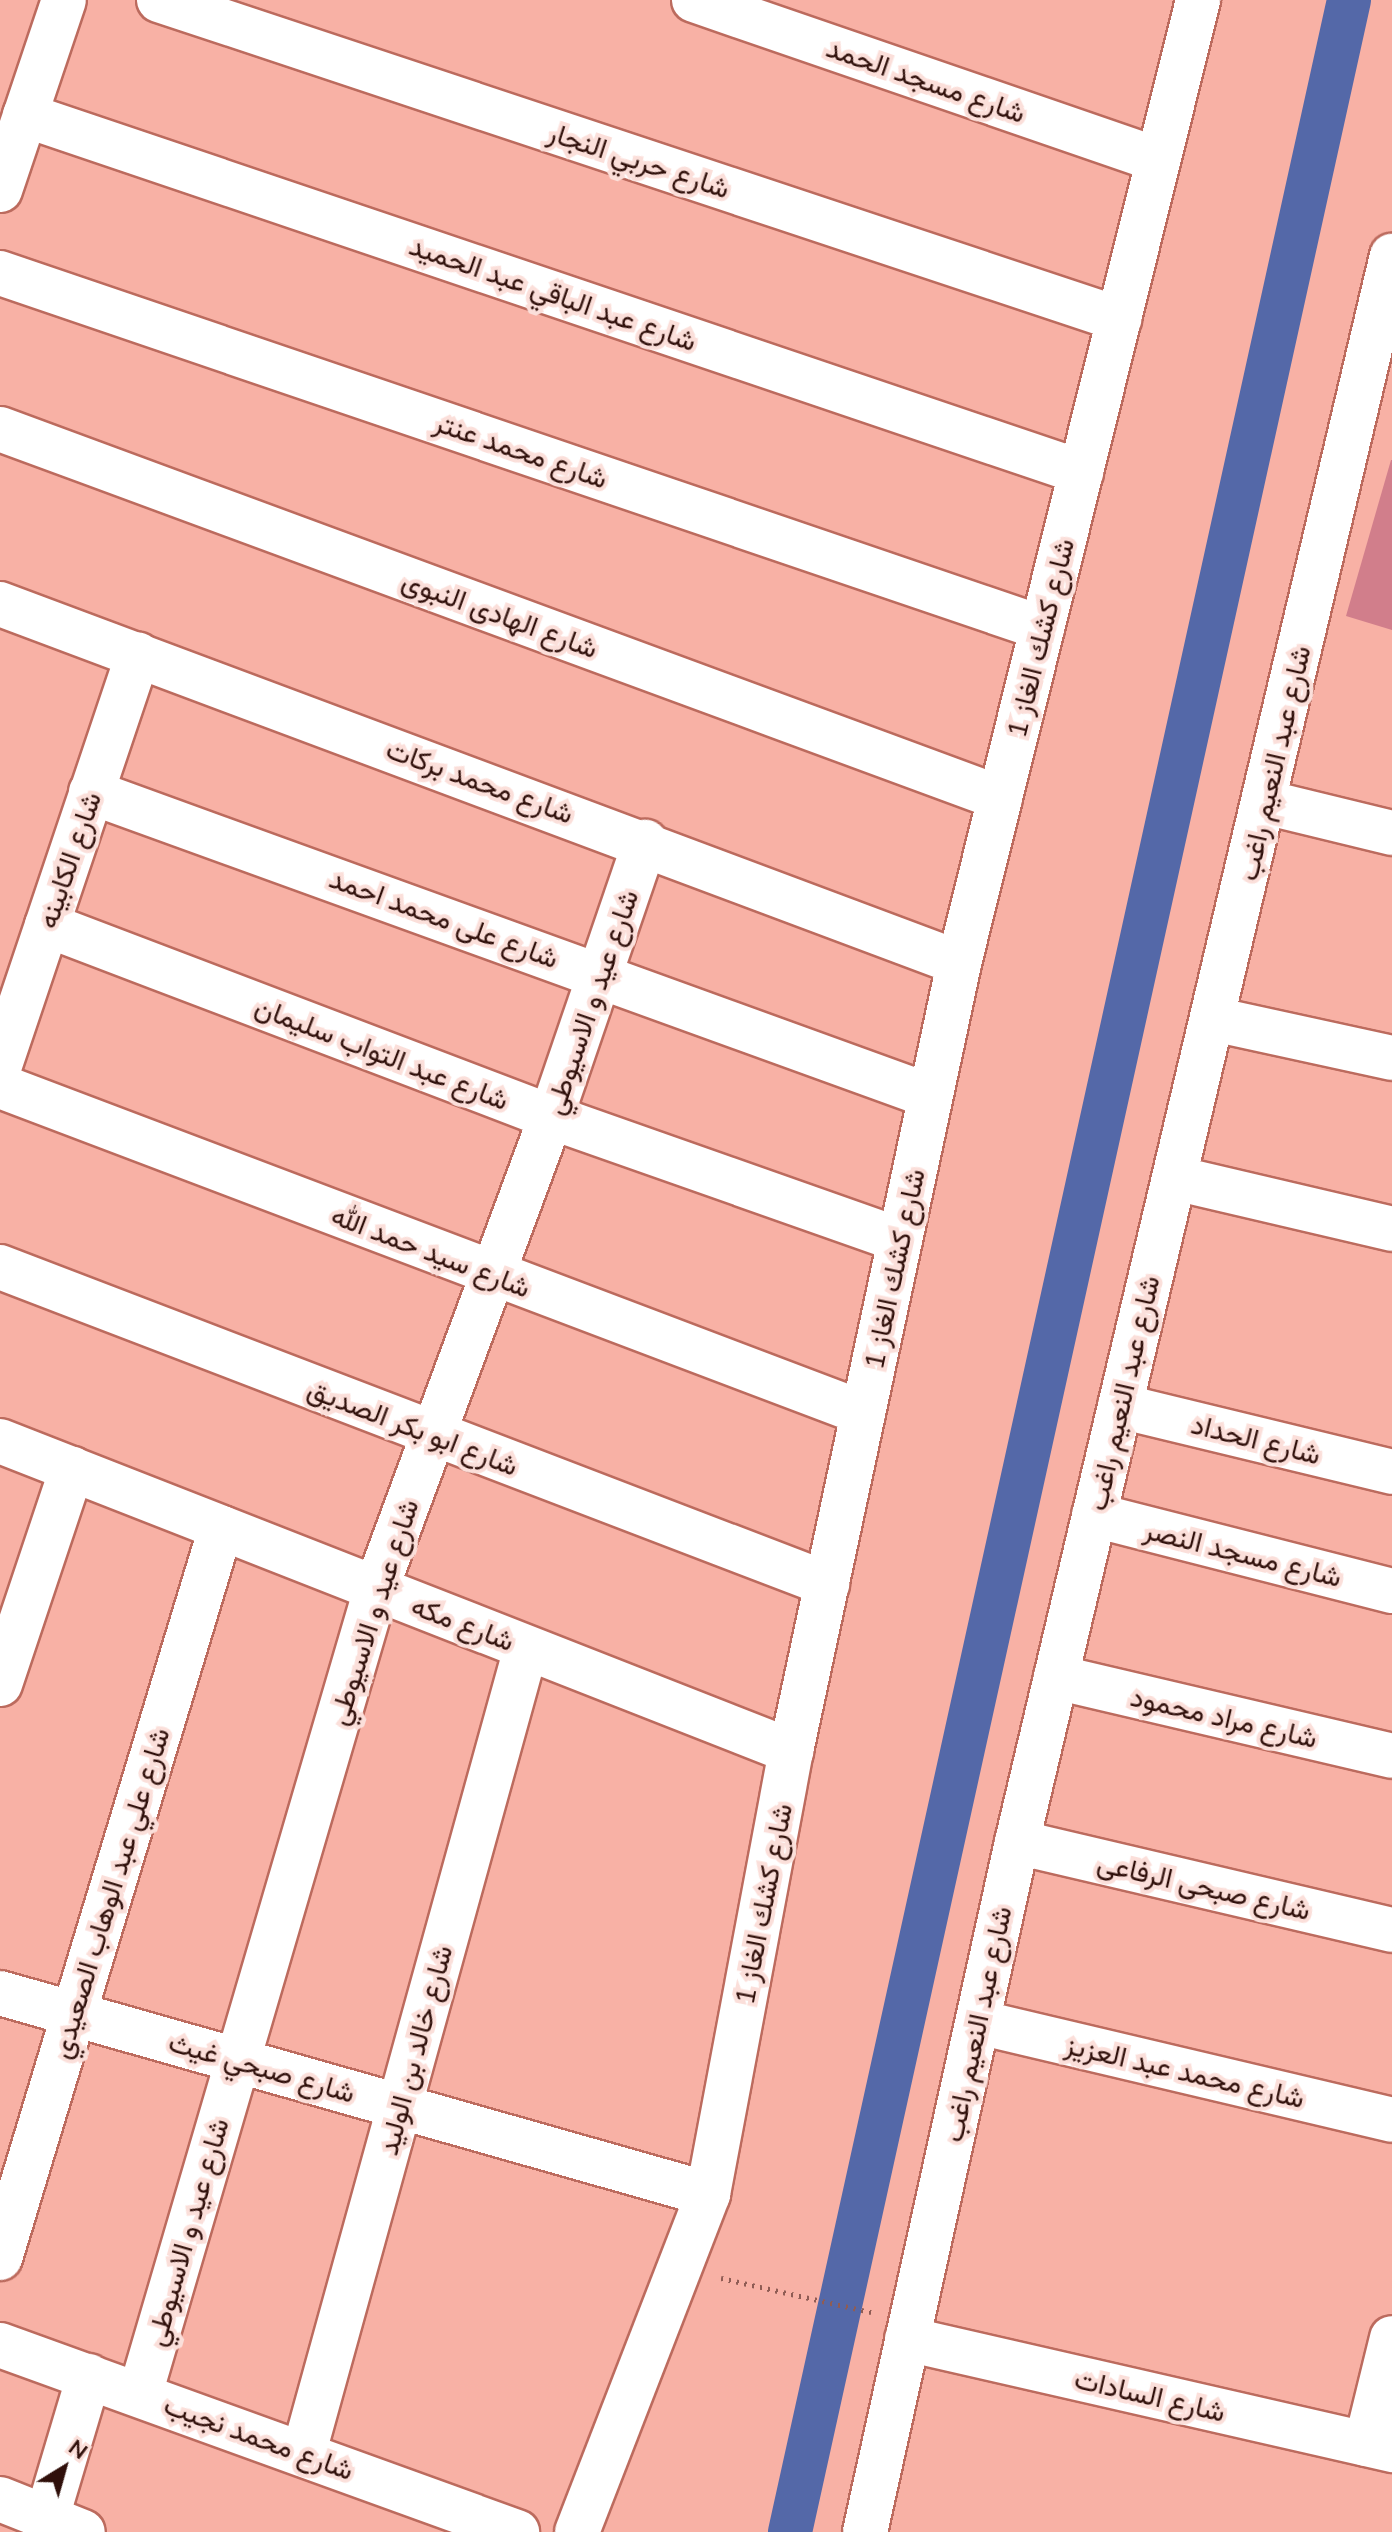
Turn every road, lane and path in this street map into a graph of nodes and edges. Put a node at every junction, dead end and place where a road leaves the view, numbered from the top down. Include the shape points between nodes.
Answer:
1 (64, 0) edge
2 (159, 0) edge
3 (694, 0) edge
4 (1198, 0) edge
5 (19, 98) edge
6 (1158, 160) junction
7 (0, 190) edge
8 (1392, 256) edge
9 (0, 273) edge
10 (1119, 319) junction
11 (0, 429) edge
12 (1081, 472) junction
13 (0, 604) edge
14 (1042, 628) junction
15 (138, 655) junction
16 (91, 792) junction
17 (1000, 798) junction
18 (1265, 802) junction
19 (1392, 833) edge
20 (645, 842) junction
21 (47, 925) junction
22 (959, 963) junction
23 (602, 975) junction
24 (1213, 1019) junction
25 (1392, 1058) edge
26 (0, 1065) edge
27 (0, 1086) edge
28 (930, 1096) junction
29 (551, 1117) junction
30 (1175, 1178) junction
31 (1392, 1229) edge
32 (900, 1240) junction
33 (0, 1267) edge
34 (493, 1274) junction
35 (1120, 1406) junction
36 (863, 1413) junction
37 (432, 1435) junction
38 (0, 1441) edge
39 (72, 1469) junction
40 (1392, 1472) edge
41 (1094, 1515) junction
42 (221, 1528) junction
43 (827, 1584) junction
44 (376, 1589) junction
45 (1392, 1591) edge
46 (526, 1648) junction
47 (1056, 1677) junction
48 (0, 1684) edge
49 (791, 1751) junction
50 (1392, 1756) edge
51 (1017, 1842) junction
52 (1392, 1930) edge
53 (0, 1993) edge
54 (74, 2014) junction
55 (978, 2022) junction
56 (237, 2060) junction
57 (399, 2106) junction
58 (1392, 2120) edge
59 (708, 2194) junction
60 (0, 2258) edge
61 (716, 2277) dead end
62 (909, 2330) junction
63 (1392, 2338) edge
64 (0, 2345) edge
65 (89, 2376) junction
66 (140, 2394) junction
67 (1379, 2447) edge
68 (304, 2452) junction
69 (0, 2499) edge
70 (65, 2524) edge
71 (517, 2532) edge
72 (577, 2532) edge
73 (865, 2532) edge

1 - 5 street
2 - 10 street, شارع حربي النجار
3 - 6 street, شارع مسجد الحمد
4 - 6 street, شارع كشك الغاز 1
5 - 7 street
5 - 12 street, شارع عبد الباقي عبد الحميد
6 - 10 street, شارع كشك الغاز 1
8 - 18 street, شارع عبد النعيم راغب
9 - 14 street, شارع محمد عنتر
10 - 12 street, شارع كشك الغاز 1
11 - 17 street, شارع الهادى النبوى
12 - 14 street, شارع كشك الغاز 1
13 - 15 street, شارع محمد بركات
14 - 17 street, شارع كشك الغاز 1
15 - 16 street, شارع الكابينه
15 - 20 street, شارع محمد بركات
16 - 21 street, شارع الكابينه
16 - 23 street, شارع على محمد احمد
17 - 22 street, شارع كشك الغاز 1
18 - 19 street
18 - 24 street, شارع عبد النعيم راغب
20 - 22 street, شارع محمد بركات
20 - 23 street, شارع عيد و الاسيوطي
21 - 26 street, شارع الكابينه
21 - 29 street, شارع عبد التواب سليمان
22 - 28 street, شارع كشك الغاز 1
23 - 28 street, شارع على محمد احمد
23 - 29 street, شارع عيد و الاسيوطي
24 - 25 street
24 - 30 street, شارع عبد النعيم راغب
27 - 34 street, شارع سيد حمد الله
28 - 32 street, شارع كشك الغاز 1
29 - 32 street, شارع عبد التواب سليمان
29 - 34 street, شارع عيد و الاسيوطي
30 - 31 street
30 - 35 street, شارع عبد النعيم راغب
32 - 36 street, شارع كشك الغاز 1
33 - 37 street, شارع ابو بكر الصديق
34 - 36 street, شارع سيد حمد الله
34 - 37 street, شارع عيد و الاسيوطي
35 - 40 street, شارع الحداد
35 - 41 street, شارع عبد النعيم راغب
36 - 43 street, شارع كشك الغاز 1
37 - 43 street, شارع ابو بكر الصديق
37 - 44 street, شارع عيد و الاسيوطي
38 - 39 street, شارع مكه
39 - 42 street, شارع مكه
39 - 48 street
41 - 45 street, شارع مسجد النصر
41 - 47 street, شارع عبد النعيم راغب
42 - 44 street, شارع مكه
42 - 54 street, شارع علي عبد الوهاب الصعيدي
43 - 49 street, شارع كشك الغاز 1
44 - 46 street, شارع مكه
44 - 56 street, شارع عيد و الاسيوطي
46 - 49 street, شارع مكه
46 - 57 street, شارع خالد بن الوليد
47 - 50 street, شارع مراد محمود
47 - 51 street, شارع عبد النعيم راغب
49 - 59 street, شارع كشك الغاز 1
51 - 52 street, شارع صبحى الرفاعى
51 - 55 street, شارع عبد النعيم راغب
53 - 54 street, شارع صبحي غيث
54 - 56 street, شارع صبحي غيث
54 - 60 street, شارع علي عبد الوهاب الصعيدي
55 - 58 street, شارع محمد عبد العزيز
55 - 62 street, شارع عبد النعيم راغب
56 - 57 street, شارع صبحي غيث
56 - 66 street, شارع عيد و الاسيوطي
57 - 59 street, شارع صبحي غيث
57 - 68 street, شارع خالد بن الوليد
59 - 72 street, شارع كشك الغاز 1
61 - 62 path via 818,2300
62 - 67 street, شارع السادات
62 - 73 street, شارع عبد النعيم راغب
63 - 67 street
64 - 65 street, شارع محمد نجيب
65 - 66 street, شارع محمد نجيب
65 - 70 street
66 - 68 street, شارع محمد نجيب
68 - 71 street, شارع محمد نجيب
69 - 70 street

